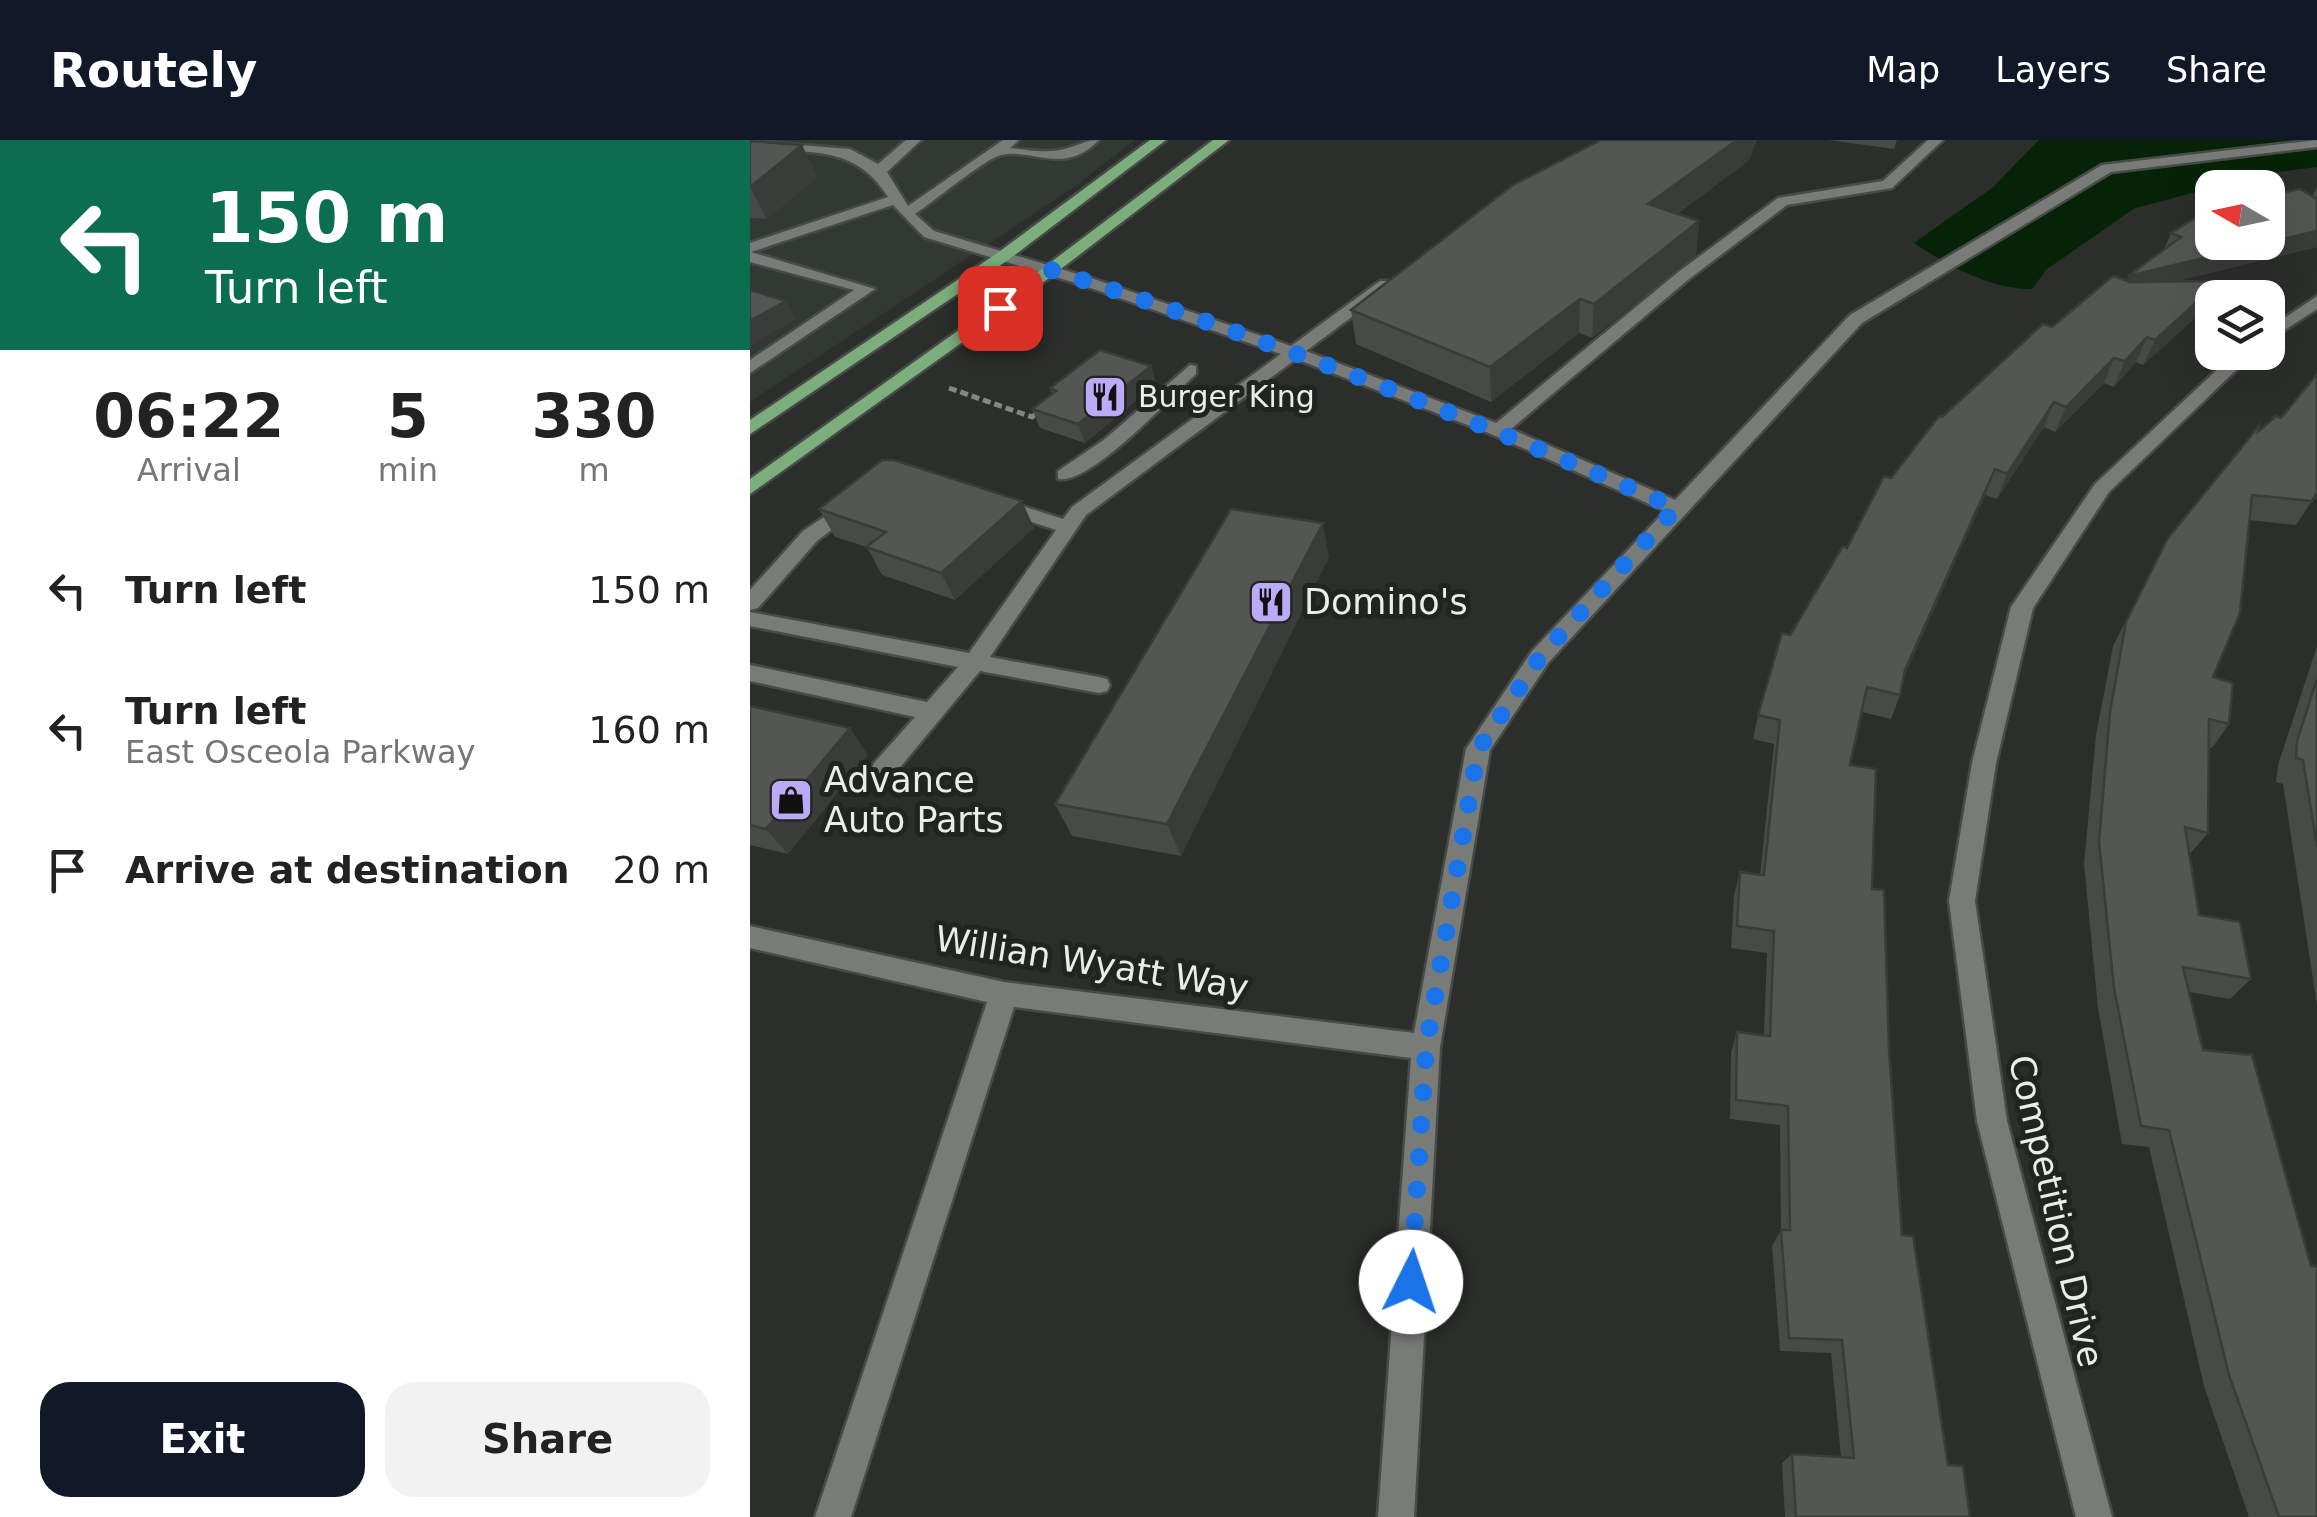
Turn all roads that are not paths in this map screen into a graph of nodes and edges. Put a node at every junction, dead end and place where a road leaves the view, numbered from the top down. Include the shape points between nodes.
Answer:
1 (914, 140) edge
2 (1012, 140) edge
3 (1092, 140) edge
4 (1159, 140) edge
5 (1222, 140) edge
6 (1936, 140) edge
7 (2317, 144) edge
8 (750, 145) edge
9 (1000, 151) junction
10 (880, 171) junction
11 (902, 206) junction
12 (750, 248) edge
13 (750, 257) edge
14 (1002, 257) junction
15 (1051, 270) junction
16 (1400, 274) edge
17 (2317, 301) edge
18 (2285, 321) edge
19 (1293, 352) junction
20 (750, 368) edge
21 (1190, 370) dead end
22 (2228, 370) edge
23 (750, 428) edge
24 (1498, 430) junction
25 (1066, 475) dead end
26 (750, 488) edge
27 (871, 490) edge
28 (983, 499) edge
29 (1676, 508) junction
30 (1068, 526) junction
31 (750, 602) edge
32 (750, 619) edge
33 (975, 662) junction
34 (750, 673) edge
35 (1099, 685) dead end
36 (932, 712) junction
37 (882, 770) dead end
38 (750, 938) edge
39 (1004, 994) junction
40 (1426, 1048) junction
41 (833, 1517) edge
42 (1396, 1517) edge
43 (2094, 1517) edge

1 - 10 street
2 - 9 street
3 - 9 street via 1056,155
4 - 14 main road
5 - 15 main road
6 - 24 street via 1888,185 1783,201
7 - 29 street via 2107,168 1856,318
8 - 10 street via 850,153
9 - 11 street
10 - 11 street
11 - 12 street
11 - 14 street via 929,234
13 - 20 street via 867,289
14 - 15 street
14 - 23 main road
15 - 19 street
15 - 26 main road
16 - 19 street
17 - 18 street
19 - 24 street
19 - 30 street via 1079,511
21 - 25 street via 1112,443
22 - 43 street, Competition Drive via 2102,488 2022,607 1984,763 1962,901 1992,1121
24 - 29 street
27 - 31 street via 810,536
28 - 30 street
29 - 40 street via 1540,657 1478,750
30 - 33 street
32 - 33 street
33 - 35 street
33 - 36 street
34 - 36 street
36 - 37 street
38 - 39 street, Willian Wyatt Way
39 - 40 street, Willian Wyatt Way
39 - 41 street
40 - 42 street

